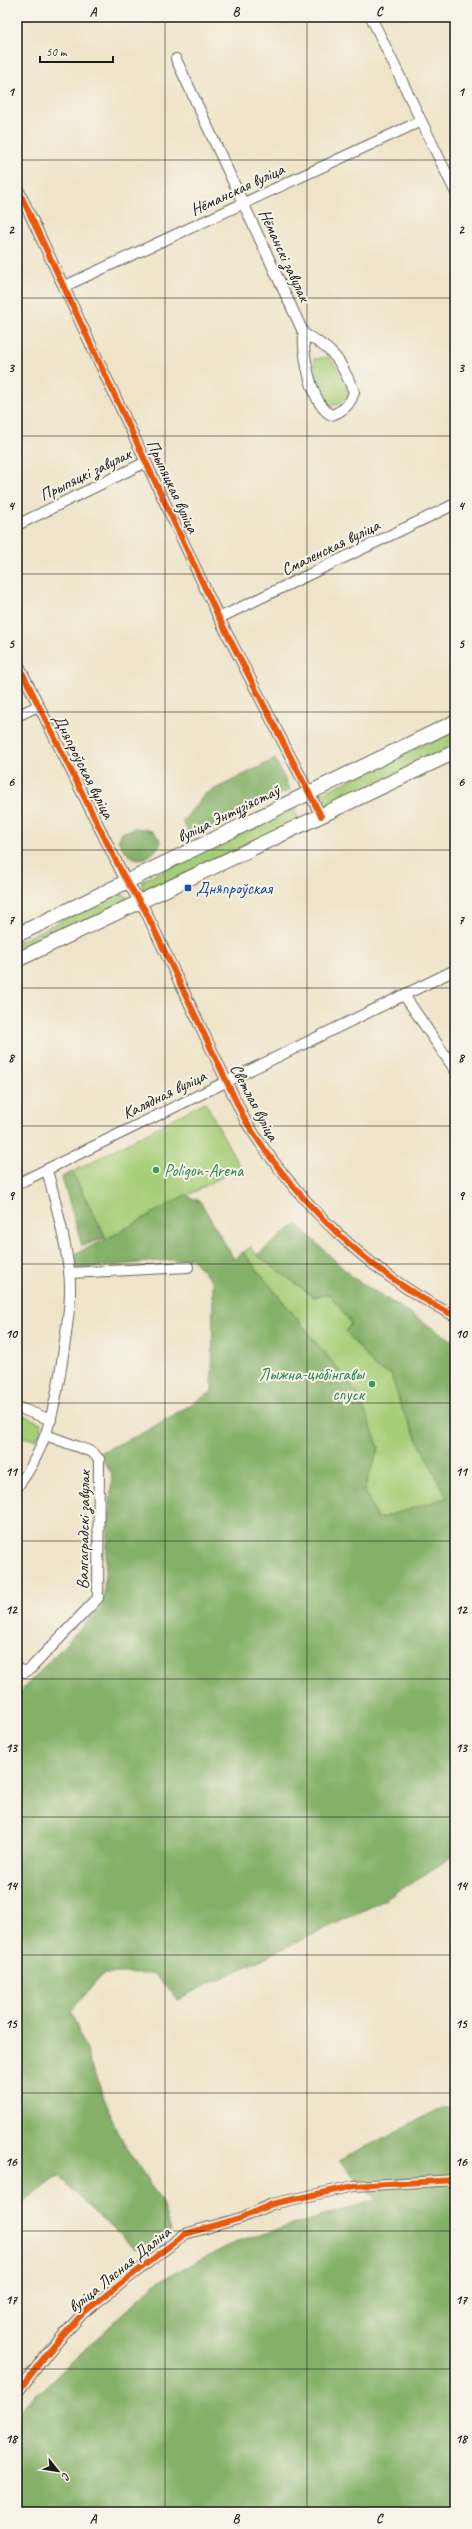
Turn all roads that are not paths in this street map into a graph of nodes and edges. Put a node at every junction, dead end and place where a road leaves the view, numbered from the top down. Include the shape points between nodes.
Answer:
1 (371, 17) edge
2 (176, 59) dead end
3 (421, 120) junction
4 (17, 186) edge
5 (455, 191) edge
6 (243, 204) junction
7 (65, 286) junction
8 (304, 334) junction
9 (146, 462) junction
10 (455, 504) edge
11 (17, 525) edge
12 (219, 618) junction
13 (17, 662) edge
14 (38, 706) junction
15 (17, 716) edge
16 (455, 722) edge
17 (455, 752) edge
18 (308, 794) junction
19 (321, 816) junction
20 (127, 882) junction
21 (140, 903) junction
22 (17, 935) edge
23 (17, 960) edge
24 (455, 970) edge
25 (404, 995) junction
26 (455, 1070) edge
27 (227, 1081) junction
28 (47, 1170) junction
29 (17, 1184) edge
30 (188, 1267) dead end
31 (69, 1273) junction
32 (455, 1316) edge
33 (17, 1407) edge
34 (51, 1420) junction
35 (46, 1435) junction
36 (17, 1487) edge
37 (18, 1669) edge
38 (455, 2180) edge
39 (17, 2393) edge

1 - 3 street
2 - 6 street, Нёманскі завулак
3 - 5 street
3 - 6 street, Нёманская вуліца
4 - 7 street, Прыпяцкая вуліца
6 - 7 street, Нёманская вуліца
6 - 8 street, Нёманскі завулак
7 - 9 street, Прыпяцкая вуліца
8 - 8 street, Нёманскі завулак via 302,349 305,365 321,406 332,415 343,410 351,402 354,392 340,361 332,351
9 - 11 street, Прыпяцкі завулак
9 - 12 street, Прыпяцкая вуліца
10 - 12 street, Смаленская вуліца
12 - 18 street, Прыпяцкая вуліца
13 - 14 street, Дняпроўская вуліца
14 - 15 street
14 - 20 street, Дняпроўская вуліца
16 - 18 street, вуліца Энтузіястаў
17 - 19 street
18 - 19 street, Прыпяцкая вуліца
18 - 20 street, вуліца Энтузіястаў
19 - 21 street
20 - 21 street, Дняпроўская вуліца
20 - 22 street, вуліца Энтузіястаў
21 - 23 street
21 - 27 street, Светлая вуліца
24 - 25 street, Калядная вуліца
25 - 26 street
25 - 27 street, Калядная вуліца
27 - 28 street, Калядная вуліца
27 - 32 street, Светлая вуліца via 245,1120 264,1151 339,1236 371,1265
28 - 29 street, Калядная вуліца
28 - 31 street
30 - 31 street
31 - 34 street via 69,1313 58,1392
33 - 34 street
34 - 35 street
35 - 36 street via 27,1474
35 - 37 street, Валгаградскі завулак via 92,1452 99,1459 98,1598 31,1668 25,1672
38 - 39 street, вуліца Лясная Даліна via 354,2186 272,2204 241,2218 185,2234 82,2313

